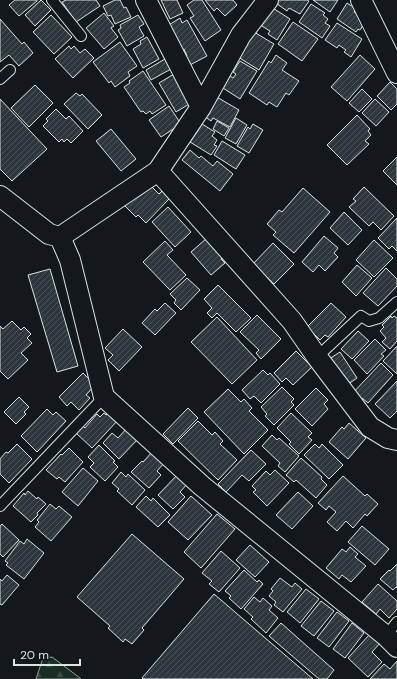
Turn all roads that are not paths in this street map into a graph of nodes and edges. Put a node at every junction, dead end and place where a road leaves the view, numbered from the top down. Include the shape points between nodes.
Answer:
1 (52, 0) edge
2 (146, 0) edge
3 (268, 0) edge
4 (361, 0) edge
5 (80, 36) dead end
6 (10, 70) dead end
7 (397, 73) edge
8 (0, 79) edge
9 (202, 107) junction
10 (158, 171) junction
11 (0, 196) edge
12 (60, 236) junction
13 (397, 302) edge
14 (317, 357) junction
15 (104, 397) junction
16 (394, 436) edge
17 (0, 506) edge
18 (393, 635) edge

1 - 5 lane
2 - 9 street
3 - 9 street via 241,35
4 - 7 street
6 - 8 lane
9 - 10 street
10 - 12 street
10 - 14 street via 292,321
11 - 12 street via 49,234
12 - 15 street via 70,260
13 - 14 lane via 379,318 369,321 361,316
14 - 16 street via 370,427
15 - 17 lane
15 - 18 street via 202,486

